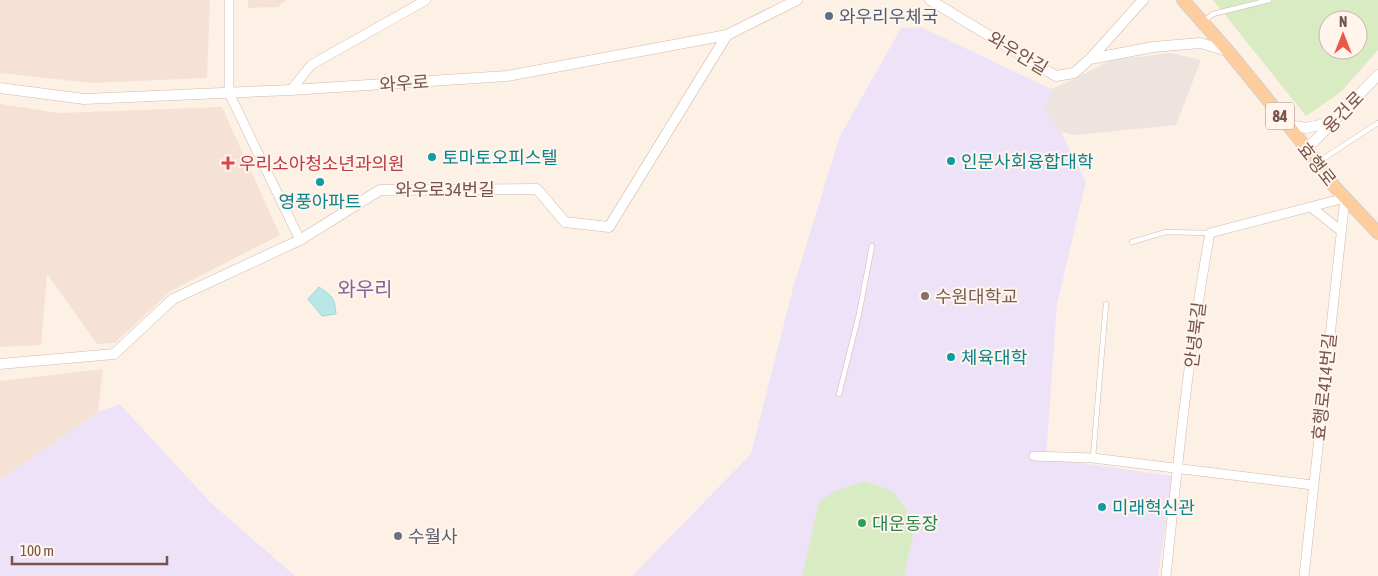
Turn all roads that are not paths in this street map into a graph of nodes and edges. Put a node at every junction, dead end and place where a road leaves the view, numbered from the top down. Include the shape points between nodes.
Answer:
1 (229, 0) edge
2 (426, 0) edge
3 (797, 0) edge
4 (930, 0) edge
5 (1143, 0) edge
6 (1183, 0) edge
7 (1269, 0) edge
8 (1203, 22) junction
9 (727, 35) junction
10 (1228, 51) junction
11 (1090, 59) junction
12 (1378, 75) edge
13 (0, 88) edge
14 (292, 90) junction
15 (229, 92) junction
16 (1334, 121) junction
17 (1378, 123) edge
18 (1287, 125) junction
19 (1307, 150) junction
20 (1317, 162) junction
21 (1345, 198) junction
22 (1311, 207) junction
23 (1341, 231) junction
24 (1210, 233) junction
25 (1378, 233) edge
26 (300, 240) junction
27 (1132, 242) dead end
28 (872, 246) dead end
29 (1106, 304) dead end
30 (0, 364) edge
31 (839, 394) dead end
32 (1034, 456) dead end
33 (1093, 458) junction
34 (1178, 468) junction
35 (1313, 485) junction
36 (1166, 576) edge
37 (1304, 576) edge

1 - 15 street
2 - 14 street via 310,65
3 - 9 street, 와우로
4 - 11 street, 와우안길 via 1056,76 1074,73
5 - 11 street, 와우안길
6 - 8 main road, 효행로 / 84
7 - 8 lane via 1213,14
8 - 10 main road, 효행로 / 84
9 - 14 street, 와우로 via 507,76
9 - 26 street, 와우로34번길 via 609,227 565,222 537,189 380,190
10 - 11 street via 1200,43 1153,47
10 - 18 main road, 효행로 / 84
12 - 16 street, 융건로
13 - 15 street, 와우로 via 84,99
14 - 15 street, 와우로
15 - 26 street
16 - 18 street via 1306,128
16 - 19 street, 융건로
17 - 20 lane
18 - 19 main road, 효행로 / 84
19 - 20 main road, 효행로 / 84
20 - 21 main road, 효행로 / 84
21 - 22 street
21 - 23 street, 효행로414번길
21 - 25 main road, 효행로 / 84
22 - 23 street
22 - 24 street
23 - 35 street, 효행로414번길
24 - 27 lane via 1166,232
24 - 34 street, 안녕북길
26 - 30 street, 와우로34번길 via 173,299 114,354
28 - 31 lane
29 - 33 lane
32 - 33 street
33 - 34 street
34 - 35 street
34 - 36 street, 안녕북길
35 - 37 street, 효행로414번길

